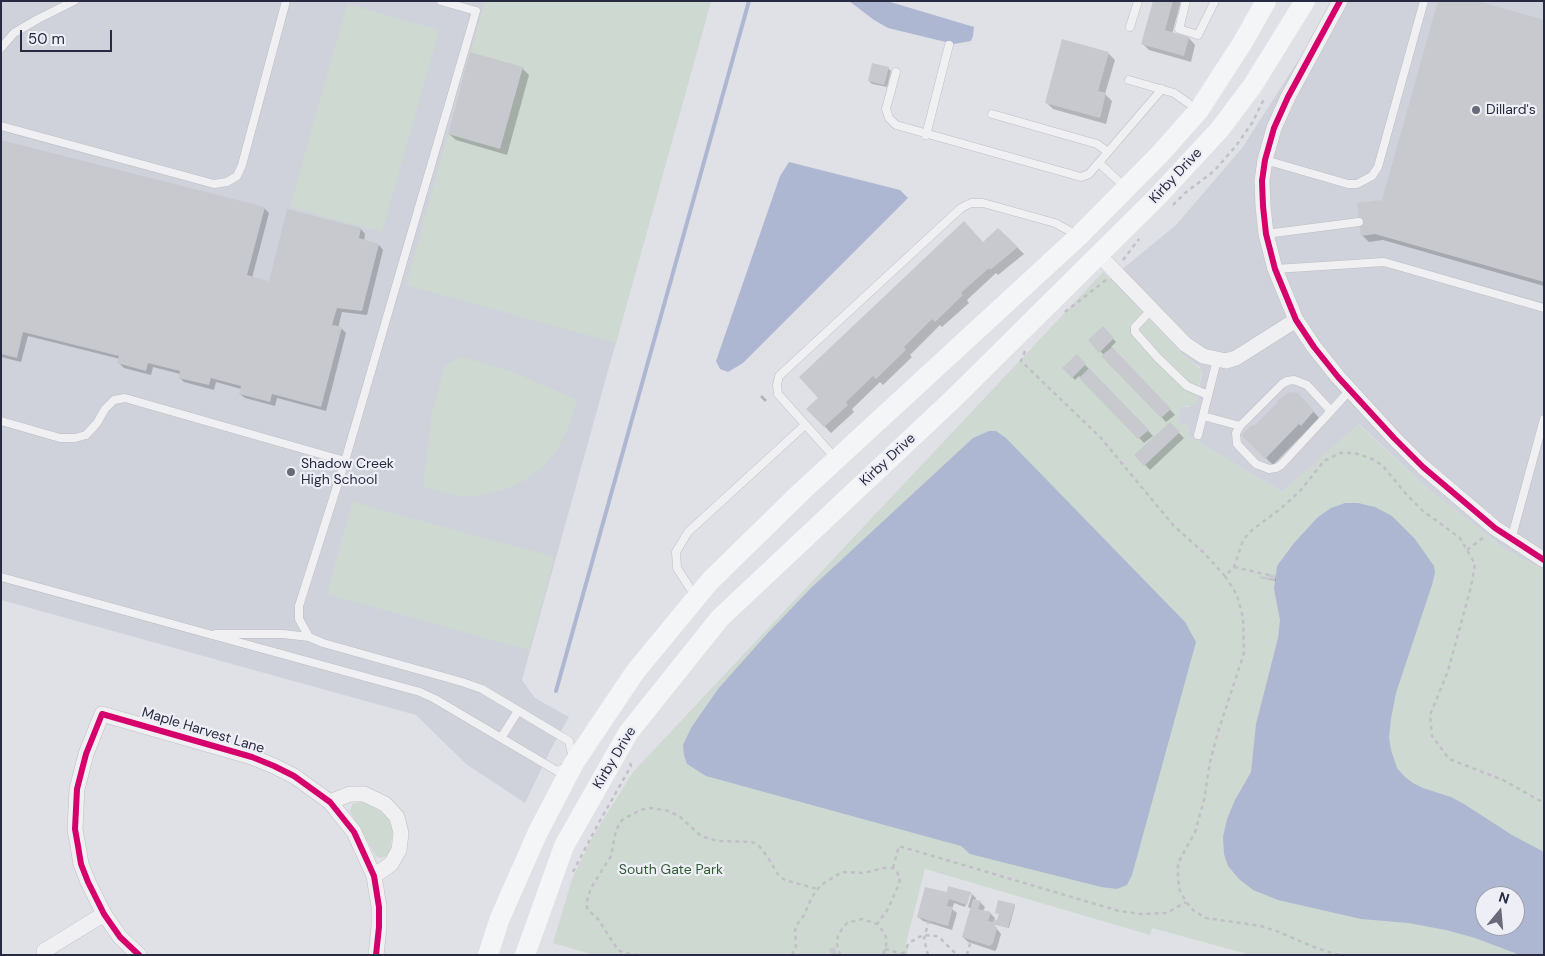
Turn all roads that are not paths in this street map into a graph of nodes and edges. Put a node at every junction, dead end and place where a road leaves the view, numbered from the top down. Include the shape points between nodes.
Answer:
1 (74, 1) edge
2 (286, 1) edge
3 (441, 1) edge
4 (1138, 1) edge
5 (1186, 1) edge
6 (1215, 1) edge
7 (1266, 1) edge
8 (1305, 1) edge
9 (1340, 1) edge
10 (1424, 1) edge
11 (1130, 27) dead end
12 (949, 45) dead end
13 (1, 48) edge
14 (896, 72) dead end
15 (1129, 80) dead end
16 (1162, 89) junction
17 (1199, 110) junction
18 (992, 114) dead end
19 (1, 126) edge
20 (1220, 129) junction
21 (926, 135) junction
22 (1108, 152) junction
23 (1265, 160) junction
24 (1099, 162) junction
25 (1126, 188) junction
26 (1359, 222) dead end
27 (1266, 234) junction
28 (1079, 236) junction
29 (1099, 255) junction
30 (1275, 269) junction
31 (1544, 308) edge
32 (1152, 309) junction
33 (1296, 320) junction
34 (1216, 360) junction
35 (1350, 390) junction
36 (1208, 395) junction
37 (1330, 411) junction
38 (1203, 416) junction
39 (1544, 418) edge
40 (1, 421) edge
41 (806, 425) junction
42 (1240, 426) junction
43 (1198, 435) dead end
44 (345, 460) junction
45 (836, 460) junction
46 (1511, 540) junction
47 (1544, 560) edge
48 (1, 577) edge
49 (696, 598) junction
50 (205, 634) junction
51 (309, 637) junction
52 (518, 711) junction
53 (501, 738) junction
54 (574, 764) junction
55 (601, 780) junction
56 (330, 802) junction
57 (374, 876) junction
58 (104, 914) junction
59 (44, 951) dead end
60 (139, 955) edge
61 (376, 955) edge
62 (488, 955) edge
63 (525, 955) edge

1 - 13 lane via 14,33
2 - 19 lane via 242,164 237,176 227,182 214,184
3 - 44 lane via 476,11
4 - 11 lane
5 - 6 lane via 1179,28 1198,35
7 - 17 main road, Kirby Drive
8 - 20 main road, Kirby Drive via 1254,85
9 - 23 street via 1288,97 1274,128
10 - 23 lane via 1378,167 1372,176 1357,184 1348,184
12 - 21 lane
14 - 21 lane via 886,109 889,118 896,125
15 - 16 lane
16 - 17 lane
16 - 22 lane
17 - 20 main road
17 - 25 main road, Kirby Drive
18 - 22 lane via 1097,144
20 - 29 main road, Kirby Drive
21 - 24 lane via 1081,177 1089,174
22 - 24 lane
23 - 27 street via 1262,181
24 - 25 lane
25 - 28 main road, Kirby Drive
26 - 27 lane
27 - 30 street
28 - 29 main road
28 - 41 lane via 1055,223 983,203 971,203 961,208 779,376 778,394
28 - 45 main road, Kirby Drive
29 - 32 street
29 - 55 main road, Kirby Drive via 945,407 720,618 628,733
30 - 31 lane via 1384,262
30 - 33 street
32 - 34 street via 1185,344
32 - 36 lane via 1135,327 1136,332 1187,386
33 - 34 street via 1236,358
33 - 35 street
34 - 36 lane
35 - 37 lane
35 - 46 street via 1423,466
36 - 38 lane
37 - 42 lane via 1307,385 1287,381
37 - 42 lane via 1276,468 1268,469 1256,464 1237,444 1236,433
38 - 42 lane
38 - 43 lane
39 - 46 lane
40 - 44 lane via 60,438 75,438 86,434 114,400 125,398
41 - 45 lane
41 - 49 lane via 688,532 676,552 677,568
44 - 51 lane via 299,606 299,619
45 - 49 main road, Kirby Drive
46 - 47 street
48 - 50 lane
49 - 54 main road, Kirby Drive via 635,672
50 - 51 lane
50 - 53 lane via 420,692
51 - 52 lane via 468,685
52 - 53 lane
52 - 54 lane via 569,741
53 - 54 lane via 557,771
54 - 55 main road
54 - 62 main road, Kirby Drive via 538,832 500,918
55 - 63 main road, Kirby Drive via 564,846
56 - 57 street, Maple Harvest Lane via 354,832
56 - 57 street via 350,794 364,794 385,804 397,817 401,833 399,850 391,864
56 - 58 street, Maple Harvest Lane via 294,776 252,757 102,714 77,788 75,829 88,882
57 - 61 street, Maple Harvest Lane via 379,907
58 - 59 street
58 - 60 street via 120,937

